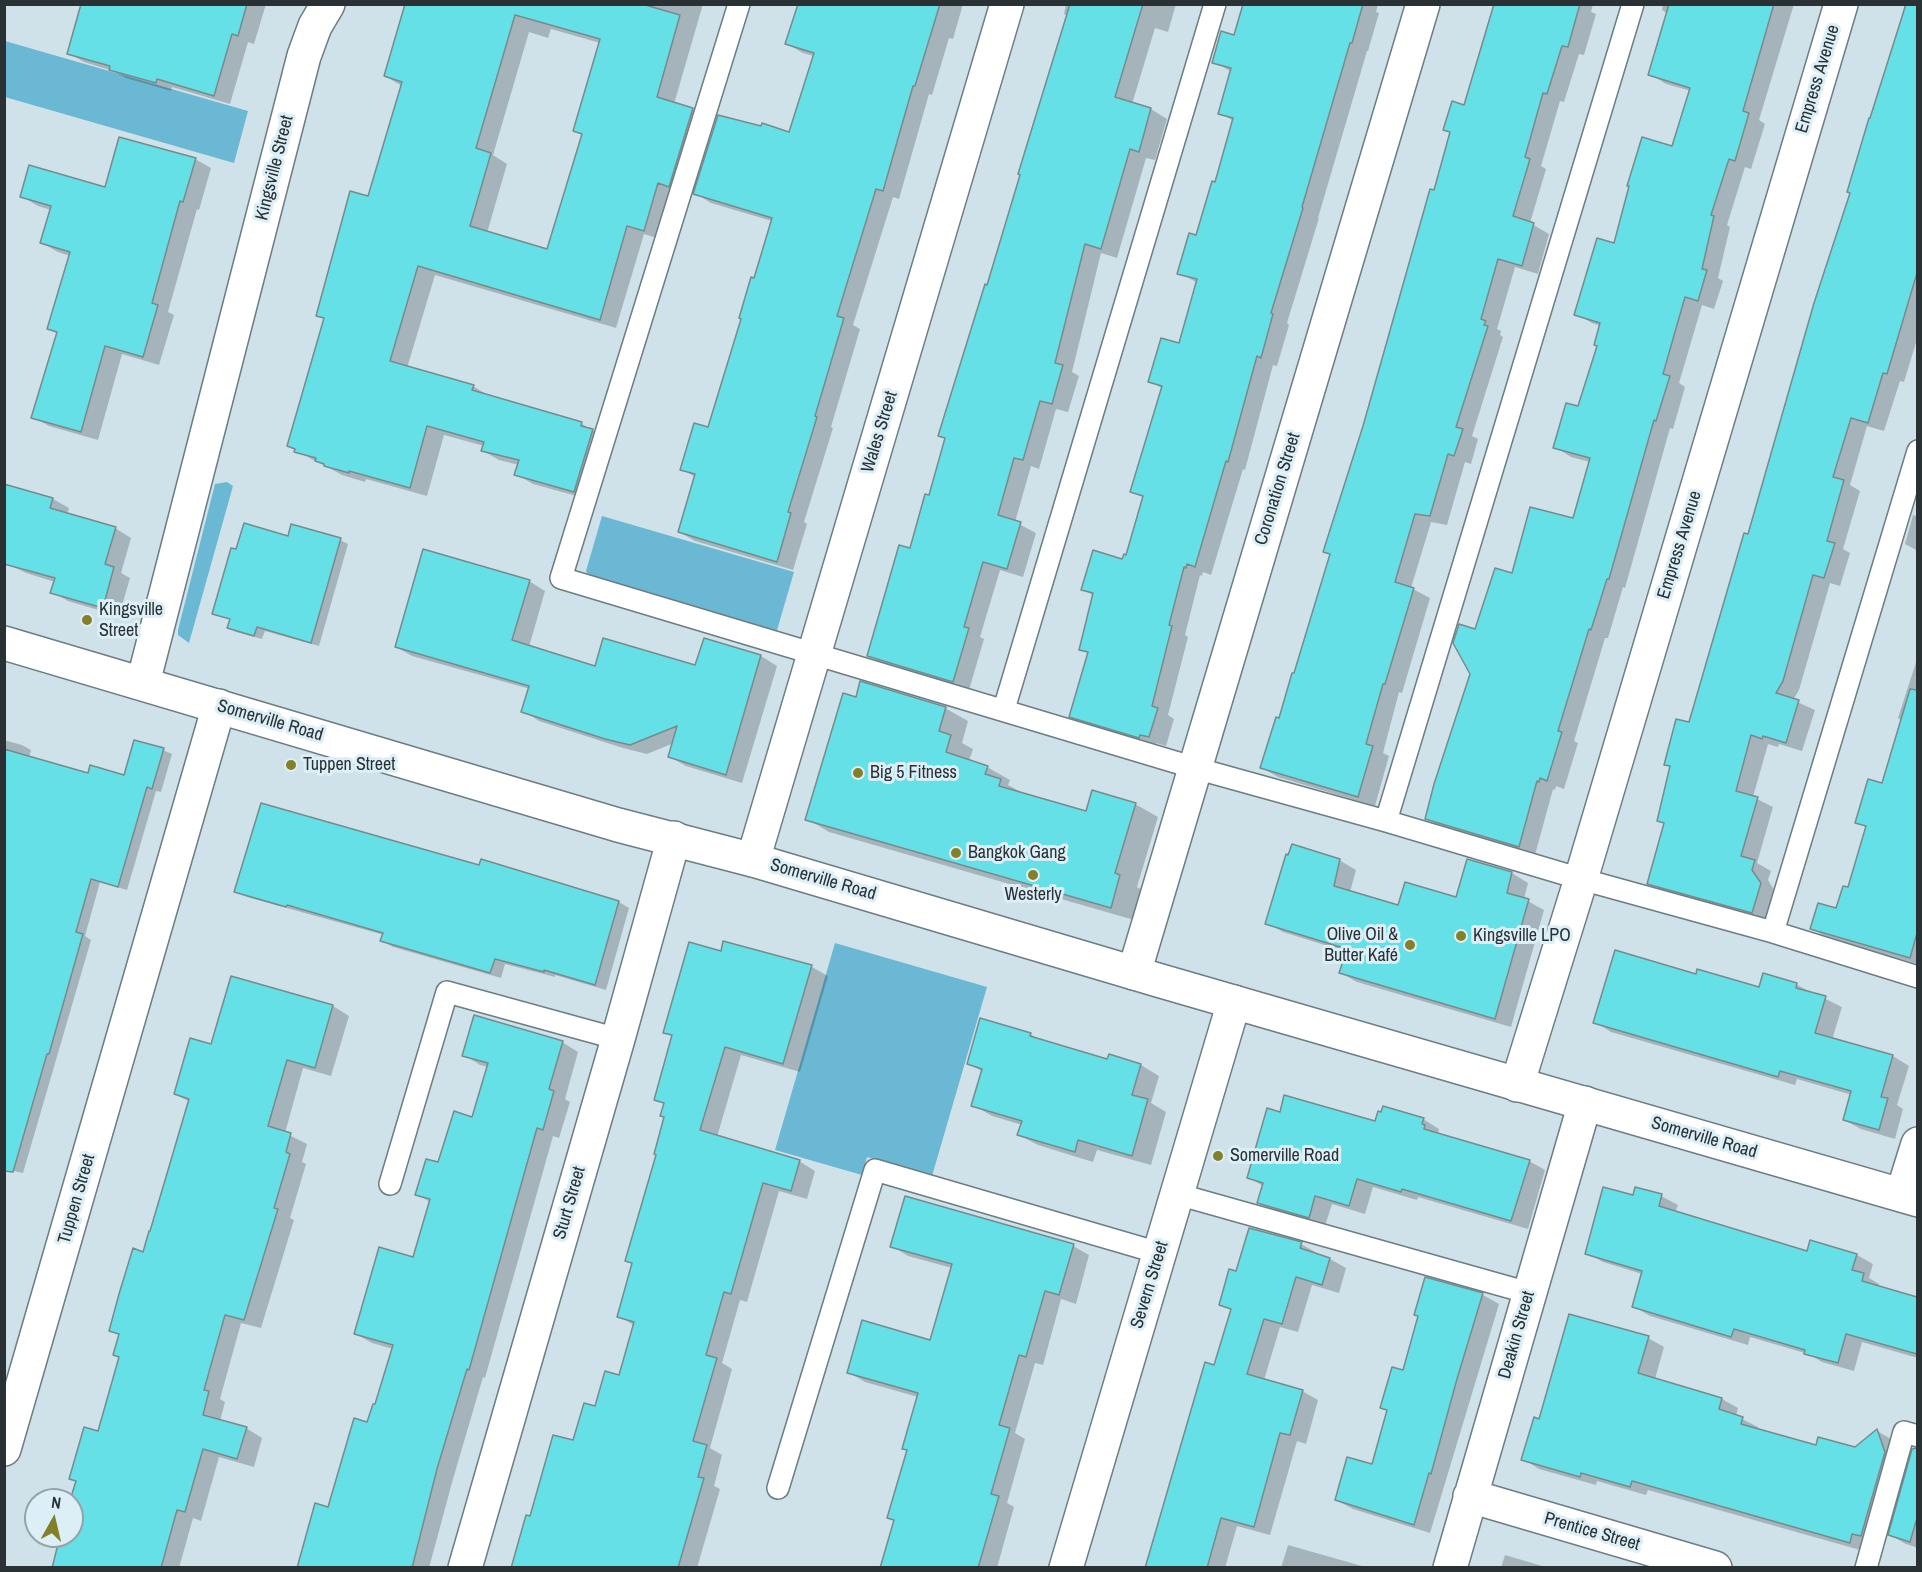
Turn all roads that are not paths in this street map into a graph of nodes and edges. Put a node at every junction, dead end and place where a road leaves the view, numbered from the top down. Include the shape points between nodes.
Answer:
1 (328, 4) edge
2 (739, 4) edge
3 (1007, 4) edge
4 (1215, 4) edge
5 (1423, 4) edge
6 (1633, 4) edge
7 (1840, 4) edge
8 (1917, 451) edge
9 (4, 644) edge
10 (814, 654) junction
11 (143, 684) junction
12 (219, 706) junction
13 (1004, 709) junction
14 (1195, 768) junction
15 (1386, 822) junction
16 (674, 838) junction
17 (753, 860) junction
18 (1581, 879) junction
19 (1773, 932) junction
20 (1134, 973) junction
21 (1917, 976) edge
22 (1234, 1002) junction
23 (618, 1040) junction
24 (1517, 1084) junction
25 (1585, 1103) junction
26 (1917, 1144) edge
27 (390, 1184) dead end
28 (1177, 1194) junction
29 (1910, 1198) edge
30 (1159, 1252) junction
31 (1529, 1293) junction
32 (1917, 1436) edge
33 (4, 1449) edge
34 (778, 1488) dead end
35 (1470, 1496) junction
36 (465, 1568) edge
37 (1066, 1568) edge
38 (1450, 1568) edge
39 (1715, 1568) edge
40 (1866, 1568) edge

1 - 11 street, Kingsville Street via 304,56
2 - 10 lane via 561,578
3 - 10 street, Wales Street
4 - 13 lane
5 - 14 street, Coronation Street
6 - 15 lane
7 - 18 street, Empress Avenue
8 - 19 lane
9 - 11 street, Somerville Road
10 - 13 lane
10 - 17 street, Wales Street
11 - 12 street, Somerville Road
12 - 16 street, Somerville Road via 618,825
12 - 33 street, Tuppen Street
13 - 14 lane
14 - 15 lane
14 - 20 street, Coronation Street
15 - 18 lane
16 - 17 street, Somerville Road
16 - 23 street, Sturt Street
17 - 20 street, Somerville Road
18 - 19 lane
18 - 24 street, Empress Avenue
19 - 21 lane
20 - 22 street, Somerville Road
22 - 24 street, Somerville Road
22 - 28 street, Severn Street
23 - 27 lane via 447,992
23 - 36 street, Sturt Street
24 - 25 street, Somerville Road
25 - 29 street, Somerville Road
25 - 31 street, Deakin Street
26 - 29 street
28 - 30 street, Severn Street
28 - 31 lane
30 - 34 lane via 875,1170
30 - 37 street, Severn Street
31 - 35 street, Deakin Street
32 - 40 lane via 1904,1432
35 - 38 street, Deakin Street
35 - 39 street, Prentice Street

